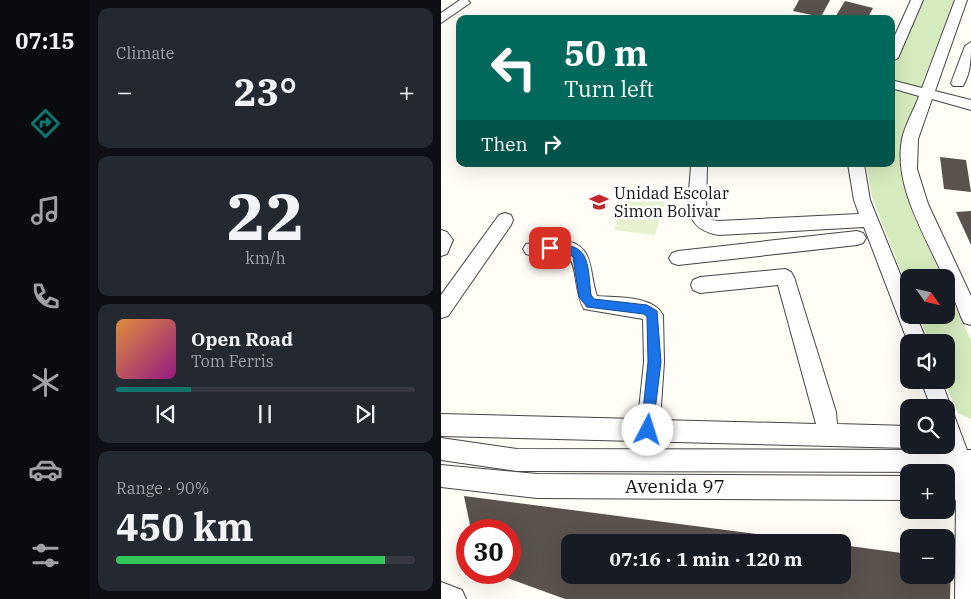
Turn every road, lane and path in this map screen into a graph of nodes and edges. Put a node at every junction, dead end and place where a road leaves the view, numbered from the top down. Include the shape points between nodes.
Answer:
1 (917, 0) edge
2 (961, 0) edge
3 (464, 3) dead end
4 (441, 19) edge
5 (971, 46) edge
6 (895, 49) edge
7 (958, 83) dead end
8 (895, 85) edge
9 (927, 93) junction
10 (971, 105) edge
11 (699, 167) edge
12 (856, 167) edge
13 (505, 220) dead end
14 (869, 220) junction
15 (441, 237) edge
16 (857, 238) dead end
17 (779, 247) junction
18 (441, 249) edge
19 (532, 249) dead end
20 (678, 258) dead end
21 (785, 277) junction
22 (700, 285) dead end
23 (441, 310) edge
24 (971, 317) edge
25 (914, 334) edge
26 (441, 425) edge
27 (648, 430) junction
28 (828, 435) junction
29 (900, 437) edge
30 (957, 438) edge
31 (441, 449) edge
32 (966, 461) edge
33 (441, 476) edge
34 (900, 488) edge
35 (962, 488) edge
36 (441, 595) edge
37 (453, 599) edge
38 (969, 599) edge

1 - 6 street
2 - 9 street
3 - 4 street
5 - 7 street
8 - 9 street
9 - 10 street
9 - 24 street via 910,139 909,169 920,204
11 - 14 street via 698,215 707,226 765,227
12 - 14 street
13 - 23 street
14 - 25 street
15 - 18 street via 444,240
16 - 17 street
17 - 20 street
17 - 21 street
19 - 27 street via 568,248 577,254 585,297 591,303 640,308 653,315 654,362
21 - 22 street
21 - 28 street via 825,412
26 - 27 street
27 - 28 street
28 - 29 street
30 - 32 street
31 - 32 street via 517,460
32 - 35 street
33 - 34 street, Avenida 97 via 537,486
35 - 38 street
36 - 37 street

